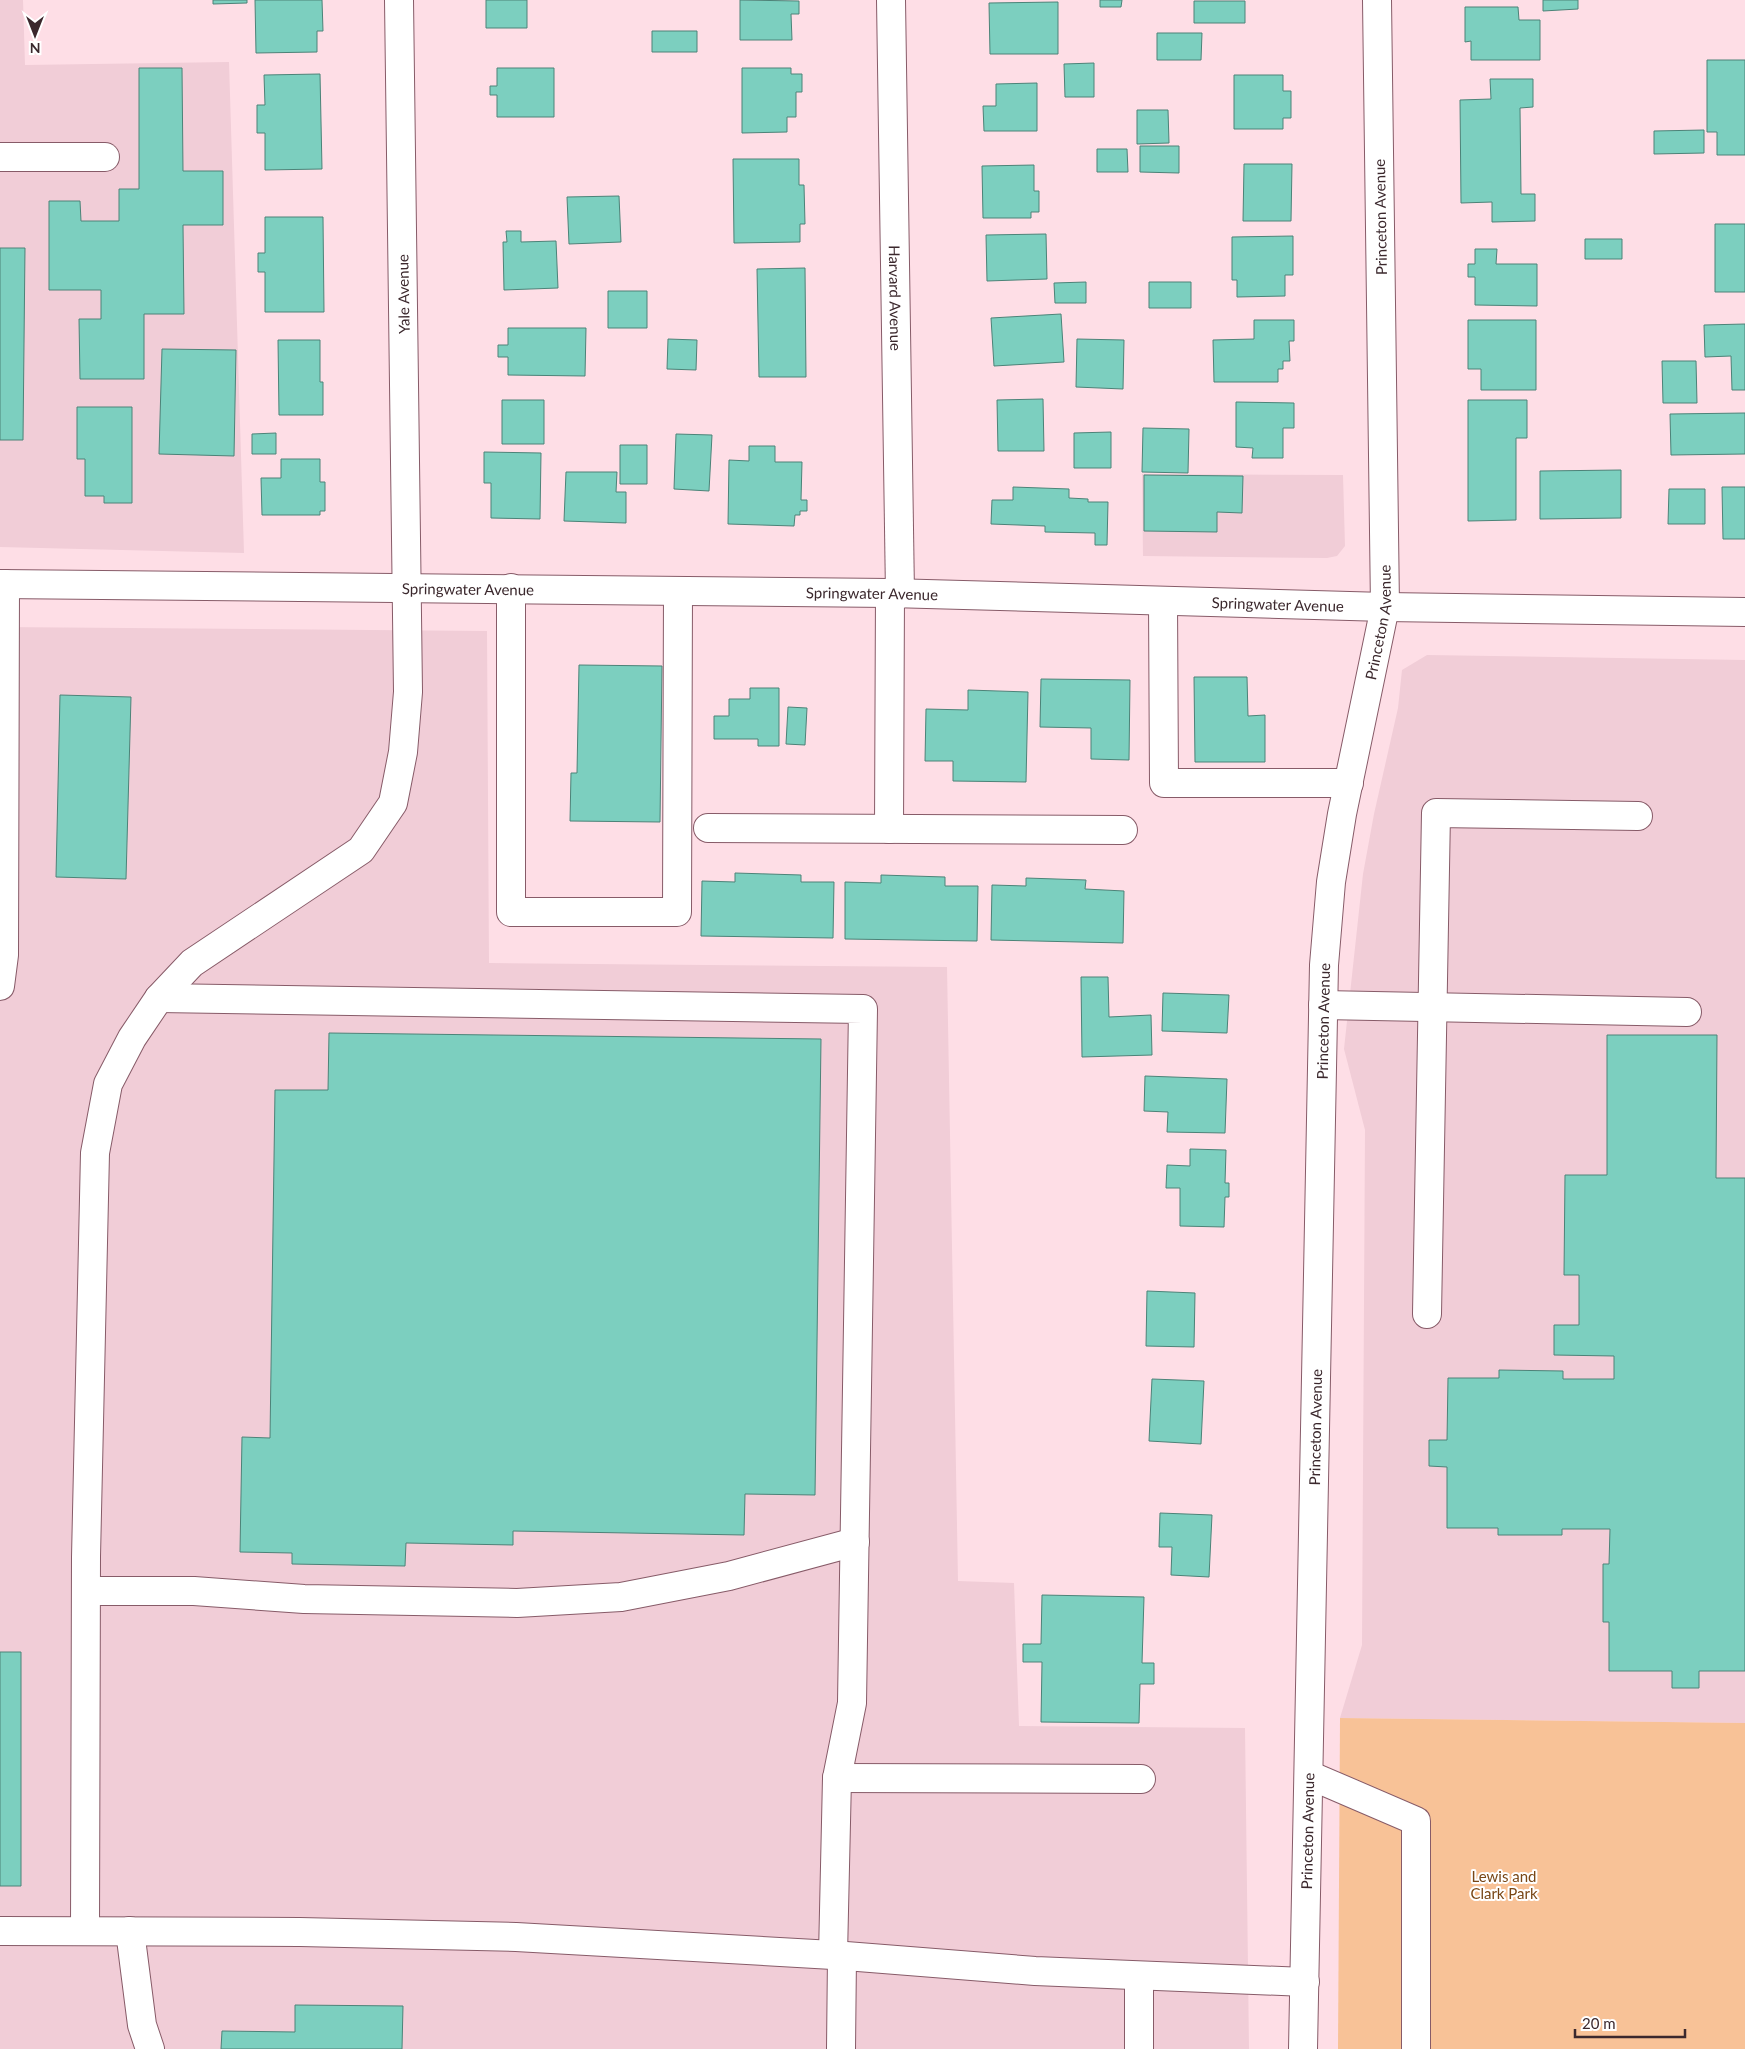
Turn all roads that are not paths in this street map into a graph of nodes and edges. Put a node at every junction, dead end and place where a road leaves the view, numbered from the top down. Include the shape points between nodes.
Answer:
1 (399, 0) edge
2 (891, 0) edge
3 (1377, 0) edge
4 (0, 157) edge
5 (105, 158) dead end
6 (2, 584) edge
7 (407, 587) junction
8 (511, 588) junction
9 (678, 591) junction
10 (895, 594) junction
11 (1163, 601) junction
12 (1385, 607) junction
13 (1745, 612) edge
14 (1349, 782) junction
15 (1638, 816) dead end
16 (708, 828) dead end
17 (889, 829) junction
18 (1123, 830) dead end
19 (2, 955) edge
20 (0, 986) edge
21 (159, 998) junction
22 (1323, 1005) junction
23 (1433, 1007) junction
24 (1687, 1012) dead end
25 (1427, 1314) dead end
26 (855, 1542) junction
27 (86, 1591) junction
28 (1309, 1775) junction
29 (837, 1778) junction
30 (1141, 1779) dead end
31 (0, 1931) edge
32 (85, 1931) junction
33 (130, 1931) junction
34 (838, 1956) junction
35 (1139, 1976) junction
36 (1305, 1982) junction
37 (150, 2049) edge
38 (840, 2049) edge
39 (1139, 2049) edge
40 (1303, 2049) edge
41 (1416, 2049) edge

1 - 7 street, Yale Avenue
2 - 10 street, Harvard Avenue
3 - 12 street, Princeton Avenue
4 - 5 street
6 - 7 street, Springwater Avenue
6 - 19 street
7 - 8 street, Springwater Avenue
7 - 21 street, Yale Avenue via 408,692 403,752 393,803 361,850 192,963
8 - 9 street, Springwater Avenue
8 - 9 street via 511,912 677,912
9 - 10 street, Springwater Avenue
10 - 11 street, Springwater Avenue
10 - 17 street, Harvard Avenue
11 - 12 street, Springwater Avenue
11 - 14 street via 1164,782
12 - 13 street, Springwater Avenue
12 - 14 street, Princeton Avenue
14 - 22 street, Princeton Avenue via 1331,882
15 - 23 street via 1436,813
16 - 17 street
17 - 18 street
19 - 20 street
21 - 26 street via 863,1009
21 - 27 street, Yale Avenue via 132,1038 108,1084 95,1152
22 - 23 street
22 - 28 street, Princeton Avenue
23 - 24 street
23 - 25 street
26 - 27 street via 730,1576 612,1598 489,1603 304,1599 194,1591
26 - 29 street via 852,1703
27 - 32 street, Yale Avenue
28 - 36 street, Princeton Avenue
28 - 41 street via 1416,1821
29 - 30 street
29 - 34 street
31 - 32 street
32 - 33 street
33 - 34 street via 516,1937
33 - 37 street via 142,2025
34 - 35 street
34 - 38 street
35 - 36 street
35 - 39 street
36 - 40 street, Princeton Avenue

